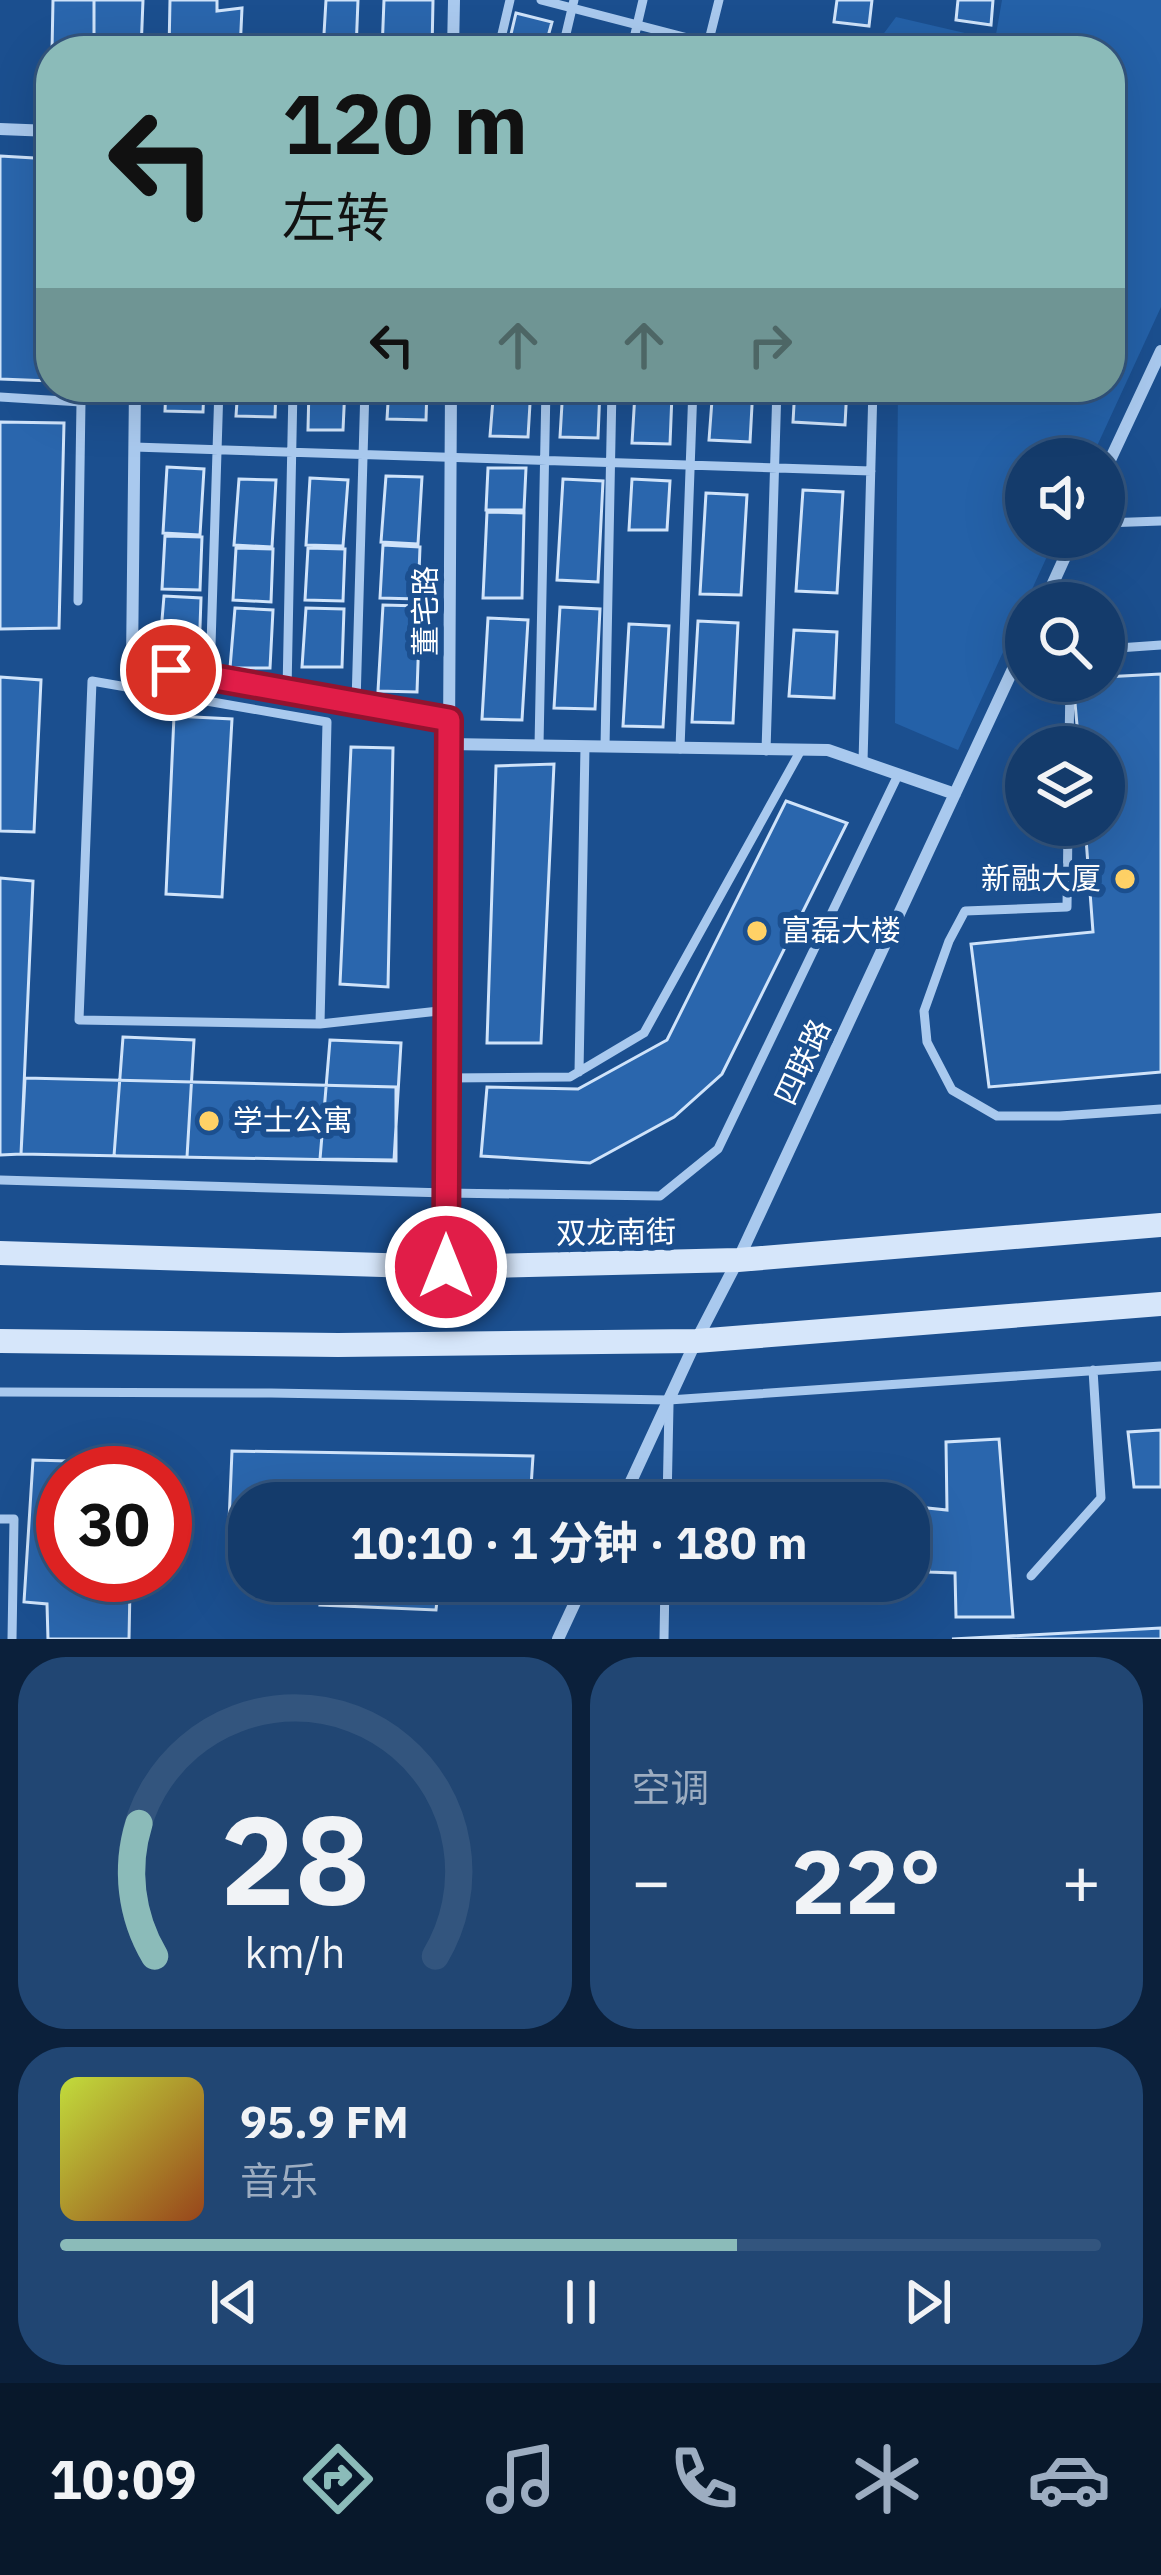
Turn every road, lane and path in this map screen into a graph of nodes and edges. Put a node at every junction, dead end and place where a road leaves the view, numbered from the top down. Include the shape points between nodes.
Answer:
1 (454, 0) edge
2 (510, 0) edge
3 (541, 0) edge
4 (643, 0) edge
5 (719, 0) edge
6 (574, 4) edge
7 (637, 26) junction
8 (453, 36) edge
9 (502, 36) edge
10 (566, 36) edge
11 (635, 36) edge
12 (677, 36) edge
13 (711, 36) edge
14 (0, 129) edge
15 (36, 130) edge
16 (1161, 351) edge
17 (0, 397) edge
18 (36, 399) edge
19 (81, 402) edge
20 (135, 402) edge
21 (219, 402) edge
22 (292, 402) edge
23 (365, 402) edge
24 (451, 402) edge
25 (546, 402) edge
26 (612, 402) edge
27 (692, 402) edge
28 (777, 402) edge
29 (873, 402) edge
30 (1120, 438) edge
31 (134, 447) junction
32 (217, 450) junction
33 (291, 453) junction
34 (363, 455) junction
35 (451, 458) junction
36 (545, 461) junction
37 (611, 463) junction
38 (690, 465) junction
39 (775, 468) junction
40 (871, 470) junction
41 (1161, 521) edge
42 (1125, 522) edge
43 (78, 601) dead end
44 (1161, 645) edge
45 (1125, 648) edge
46 (210, 677) junction
47 (1005, 686) edge
48 (287, 691) junction
49 (356, 703) junction
50 (449, 720) junction
51 (449, 744) junction
52 (539, 746) junction
53 (585, 747) junction
54 (605, 747) junction
55 (680, 749) junction
56 (801, 750) junction
57 (766, 751) junction
58 (863, 762) junction
59 (898, 775) junction
60 (955, 794) junction
61 (1068, 846) edge
62 (448, 1010) junction
63 (320, 1024) junction
64 (579, 1072) junction
65 (447, 1078) junction
66 (1161, 1109) edge
67 (0, 1180) edge
68 (446, 1193) junction
69 (1161, 1225) edge
70 (0, 1253) edge
71 (738, 1260) junction
72 (446, 1267) junction
73 (1161, 1304) edge
74 (0, 1341) edge
75 (696, 1341) junction
76 (1161, 1366) edge
77 (1094, 1370) junction
78 (0, 1392) edge
79 (669, 1400) junction
80 (631, 1482) edge
81 (667, 1482) edge
82 (0, 1519) edge
83 (1031, 1576) dead end
84 (575, 1602) edge
85 (665, 1602) edge
86 (12, 1639) edge
87 (558, 1639) edge
88 (664, 1639) edge

1 - 8 street
2 - 9 lane
3 - 6 lane
4 - 7 lane
5 - 13 lane
6 - 7 lane
6 - 10 lane
7 - 11 lane
7 - 12 lane
14 - 15 street
16 - 30 street
17 - 18 lane
19 - 43 lane
20 - 31 street
21 - 32 lane
22 - 33 lane
23 - 34 lane
24 - 35 street, 董宅路
25 - 36 lane
26 - 37 lane
27 - 38 lane
28 - 39 lane
29 - 40 lane
31 - 32 lane
31 - 46 street via 132,663
32 - 33 lane
32 - 46 lane
33 - 34 lane
33 - 48 lane
34 - 35 lane
34 - 49 lane
35 - 36 lane
35 - 50 street, 董宅路
36 - 37 lane
36 - 52 lane
37 - 38 lane
37 - 54 lane
38 - 39 lane
38 - 55 lane
39 - 40 lane
39 - 57 lane
40 - 58 lane
41 - 42 lane
44 - 45 lane
46 - 48 street
47 - 60 street, 四联路
48 - 49 street
49 - 50 street
50 - 51 street, 董宅路
51 - 52 street
51 - 62 street, 董宅路
52 - 53 street
53 - 54 street
53 - 64 lane
54 - 55 street
55 - 57 street
56 - 57 street
56 - 58 street
56 - 64 lane via 644,1033
58 - 59 street
59 - 60 street
59 - 68 lane via 718,1149 660,1196
60 - 71 street, 四联路
61 - 66 lane via 1067,907 964,911 924,1011 927,1042 952,1090 997,1116
62 - 63 lane
62 - 65 street, 董宅路
63 - 63 lane via 79,1020 92,681 327,722
64 - 65 lane
65 - 68 street, 董宅路
67 - 68 lane
68 - 72 street, 董宅路
69 - 71 main road, 双龙南街
70 - 72 main road, 双龙南街
71 - 72 main road, 双龙南街
71 - 75 street, 四联路
73 - 75 main road
74 - 75 main road
75 - 79 street, 四联路
76 - 77 lane
77 - 79 lane
77 - 83 lane via 1101,1498
78 - 79 lane
79 - 80 street, 四联路
79 - 81 lane
82 - 86 lane via 14,1519
84 - 87 street
85 - 88 lane

